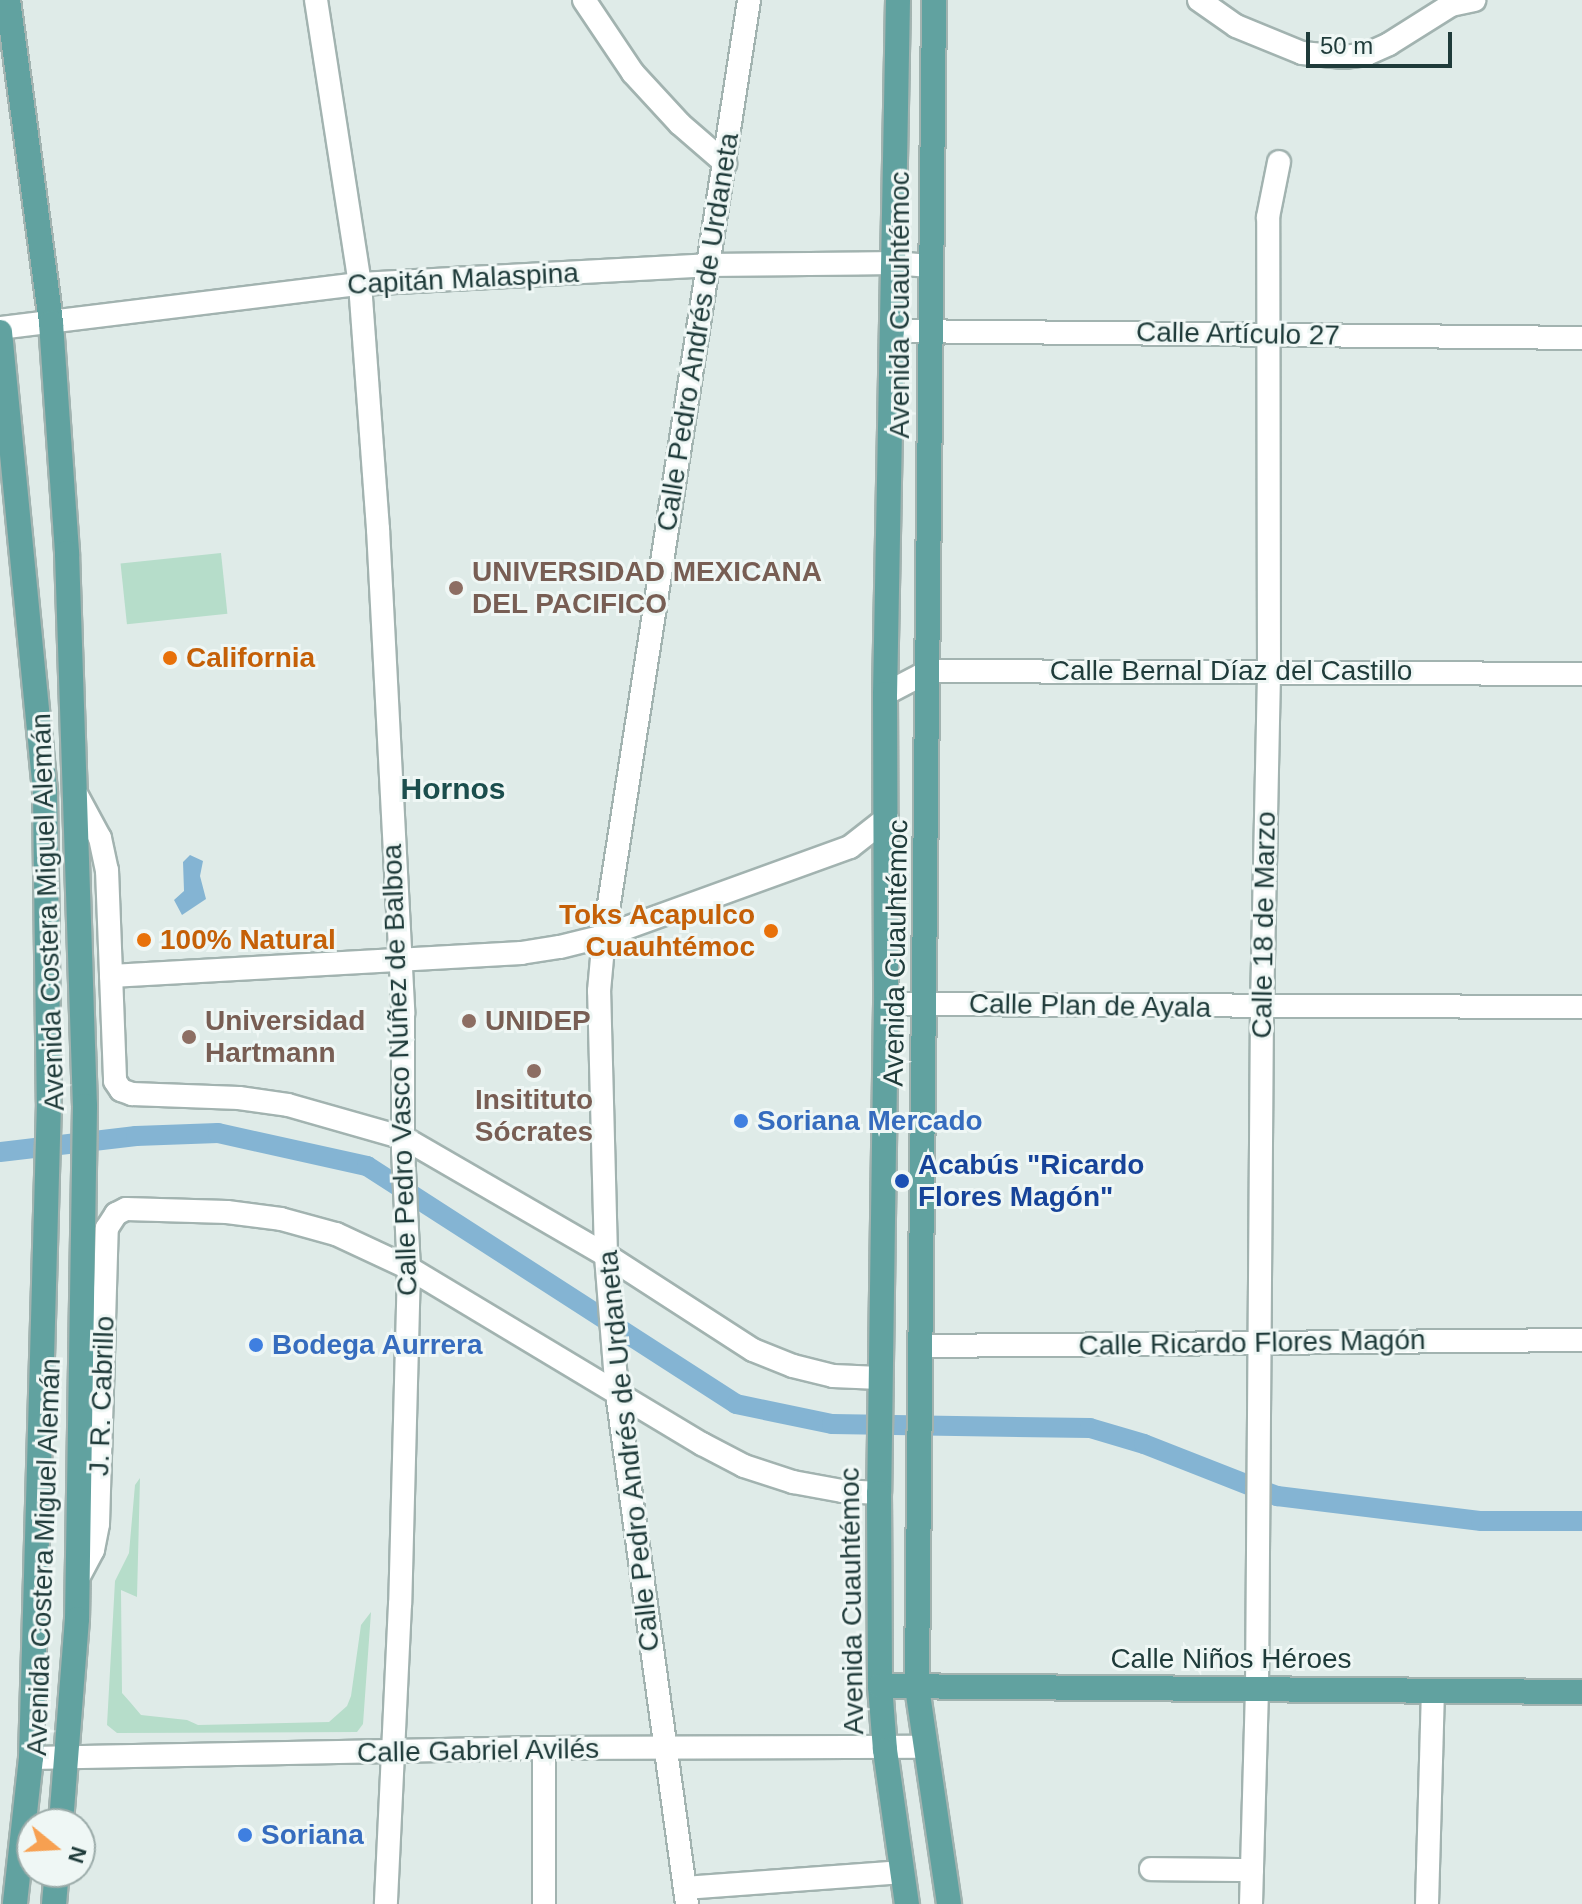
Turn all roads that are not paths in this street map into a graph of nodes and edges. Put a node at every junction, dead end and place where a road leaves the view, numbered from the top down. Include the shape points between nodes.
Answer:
1 (8, 0) edge
2 (316, 0) edge
3 (584, 0) edge
4 (749, 0) edge
5 (898, 0) edge
6 (934, 0) edge
7 (1199, 0) edge
8 (1474, 0) edge
9 (1279, 162) dead end
10 (725, 163) junction
11 (895, 263) junction
12 (707, 265) junction
13 (929, 266) junction
14 (360, 284) junction
15 (51, 323) junction
16 (0, 330) edge
17 (895, 331) junction
18 (930, 331) junction
19 (1267, 334) junction
20 (1582, 338) edge
21 (1269, 670) junction
22 (929, 671) junction
23 (1582, 674) edge
24 (885, 694) junction
25 (74, 790) junction
26 (887, 818) junction
27 (604, 936) junction
28 (399, 960) junction
29 (111, 976) junction
30 (925, 1003) junction
31 (886, 1004) junction
32 (1582, 1007) edge
33 (1262, 1008) junction
34 (404, 1145) junction
35 (606, 1255) junction
36 (409, 1268) junction
37 (1582, 1340) edge
38 (1261, 1343) junction
39 (923, 1346) junction
40 (616, 1385) junction
41 (879, 1387) junction
42 (879, 1493) junction
43 (78, 1578) junction
44 (880, 1686) junction
45 (917, 1687) junction
46 (1257, 1689) junction
47 (1433, 1691) junction
48 (1582, 1692) edge
49 (925, 1747) junction
50 (544, 1748) junction
51 (663, 1749) junction
52 (885, 1750) junction
53 (394, 1753) junction
54 (31, 1758) junction
55 (67, 1759) junction
56 (62, 1808) edge
57 (1151, 1869) dead end
58 (1252, 1870) junction
59 (902, 1872) junction
60 (686, 1896) edge
61 (15, 1904) edge
62 (386, 1904) edge
63 (544, 1904) edge
64 (907, 1904) edge
65 (949, 1904) edge
66 (1251, 1904) edge
67 (1427, 1904) edge

1 - 15 main road, Avenida Costera Miguel Alemán
2 - 14 street, Calle Pedro Vasco Núñez de Balboa
3 - 10 street via 633,73
4 - 10 street, Calle Pedro Andrés de Urdaneta
5 - 11 main road, Avenida Cuauhtémoc
6 - 13 main road, Avenida Cuauhtémoc
7 - 8 street via 1236,26 1302,53 1344,57 1367,54 1451,5
9 - 19 street, Calle 18 de Marzo via 1268,217
10 - 12 street, Calle Pedro Andrés de Urdaneta
11 - 12 street, Capitán Malaspina
11 - 13 street, Capitán Malaspina
11 - 17 main road, Avenida Cuauhtémoc
12 - 14 street, Capitán Malaspina
12 - 27 street, Calle Pedro Andrés de Urdaneta
13 - 18 main road, Avenida Cuauhtémoc
14 - 15 street, Capitán Malaspina
14 - 28 street, Calle Pedro Vasco Núñez de Balboa
15 - 16 street, Capitán Malaspina
15 - 25 main road, Avenida Costera Miguel Alemán via 67,553
16 - 54 main road, Avenida Costera Miguel Alemán via 45,792 49,1102
17 - 18 street, Calle Artículo 27
17 - 24 main road, Avenida Cuauhtémoc
18 - 19 street, Calle Artículo 27
18 - 22 main road, Avenida Cuauhtémoc
19 - 20 street, Calle Artículo 27
19 - 21 street, Calle 18 de Marzo
21 - 22 street, Calle Bernal Díaz del Castillo
21 - 23 street, Calle Bernal Díaz del Castillo
21 - 33 street, Calle 18 de Marzo
22 - 24 street, Calle Bernal Díaz del Castillo
22 - 30 main road, Avenida Cuauhtémoc
24 - 26 main road, Avenida Cuauhtémoc
25 - 29 street via 100,838 107,870
25 - 43 main road, Avenida Costera Miguel Alemán via 85,1106
26 - 27 street via 850,847
26 - 31 main road, Avenida Cuauhtémoc
27 - 28 street via 521,953
27 - 35 street, Calle Pedro Andrés de Urdaneta via 599,991
28 - 29 street
28 - 34 street, Calle Pedro Vasco Núñez de Balboa
29 - 34 street via 115,1081 121,1090 288,1105
30 - 31 street, Calle Plan de Ayala
30 - 33 street, Calle Plan de Ayala
30 - 39 main road, Avenida Cuauhtémoc
31 - 41 main road, Avenida Cuauhtémoc
32 - 33 street, Calle Plan de Ayala
33 - 38 street, Calle 18 de Marzo
34 - 35 street
34 - 36 street, Calle Pedro Vasco Núñez de Balboa
35 - 40 street, Calle Pedro Andrés de Urdaneta
35 - 41 street via 753,1350 793,1366
36 - 40 street
36 - 43 street, J. R. Cabrillo via 336,1234 281,1219 177,1209 126,1209 116,1214 107,1228 98,1524 93,1550
36 - 53 street, Calle Pedro Vasco Núñez de Balboa
37 - 38 street, Calle Ricardo Flores Magón
38 - 39 street, Calle Ricardo Flores Magón
38 - 46 street, Calle 18 de Marzo
39 - 45 main road, Avenida Cuauhtémoc
40 - 42 street via 744,1466 793,1482
40 - 51 street, Calle Pedro Andrés de Urdaneta
41 - 42 main road, Avenida Cuauhtémoc
42 - 44 main road, Avenida Cuauhtémoc
43 - 55 main road, Avenida Costera Miguel Alemán
44 - 45 main road, Calle Niños Héroes
44 - 52 main road, Avenida Cuauhtémoc
45 - 46 main road, Calle Niños Héroes
45 - 49 main road, Avenida Cuauhtémoc
46 - 47 main road, Calle Niños Héroes
46 - 58 street, Calle 18 de Marzo
47 - 48 main road, Calle Niños Héroes
47 - 67 street
49 - 52 street, Calle Gabriel Avilés
49 - 65 main road, Avenida Cuauhtémoc
50 - 51 street, Calle Gabriel Avilés
50 - 53 street, Calle Gabriel Avilés
50 - 63 street
51 - 52 street, Calle Gabriel Avilés
51 - 60 street, Calle Pedro Andrés de Urdaneta
52 - 59 main road, Avenida Cuauhtémoc
53 - 55 street, Calle Gabriel Avilés
53 - 62 street, Calle Pedro Vasco Núñez de Balboa
54 - 55 street, Calle Gabriel Avilés
54 - 61 main road, Avenida Costera Miguel Alemán
55 - 56 main road, Avenida Costera Miguel Alemán
57 - 58 street
58 - 66 street, Calle 18 de Marzo
59 - 60 street
59 - 64 main road, Avenida Cuauhtémoc

